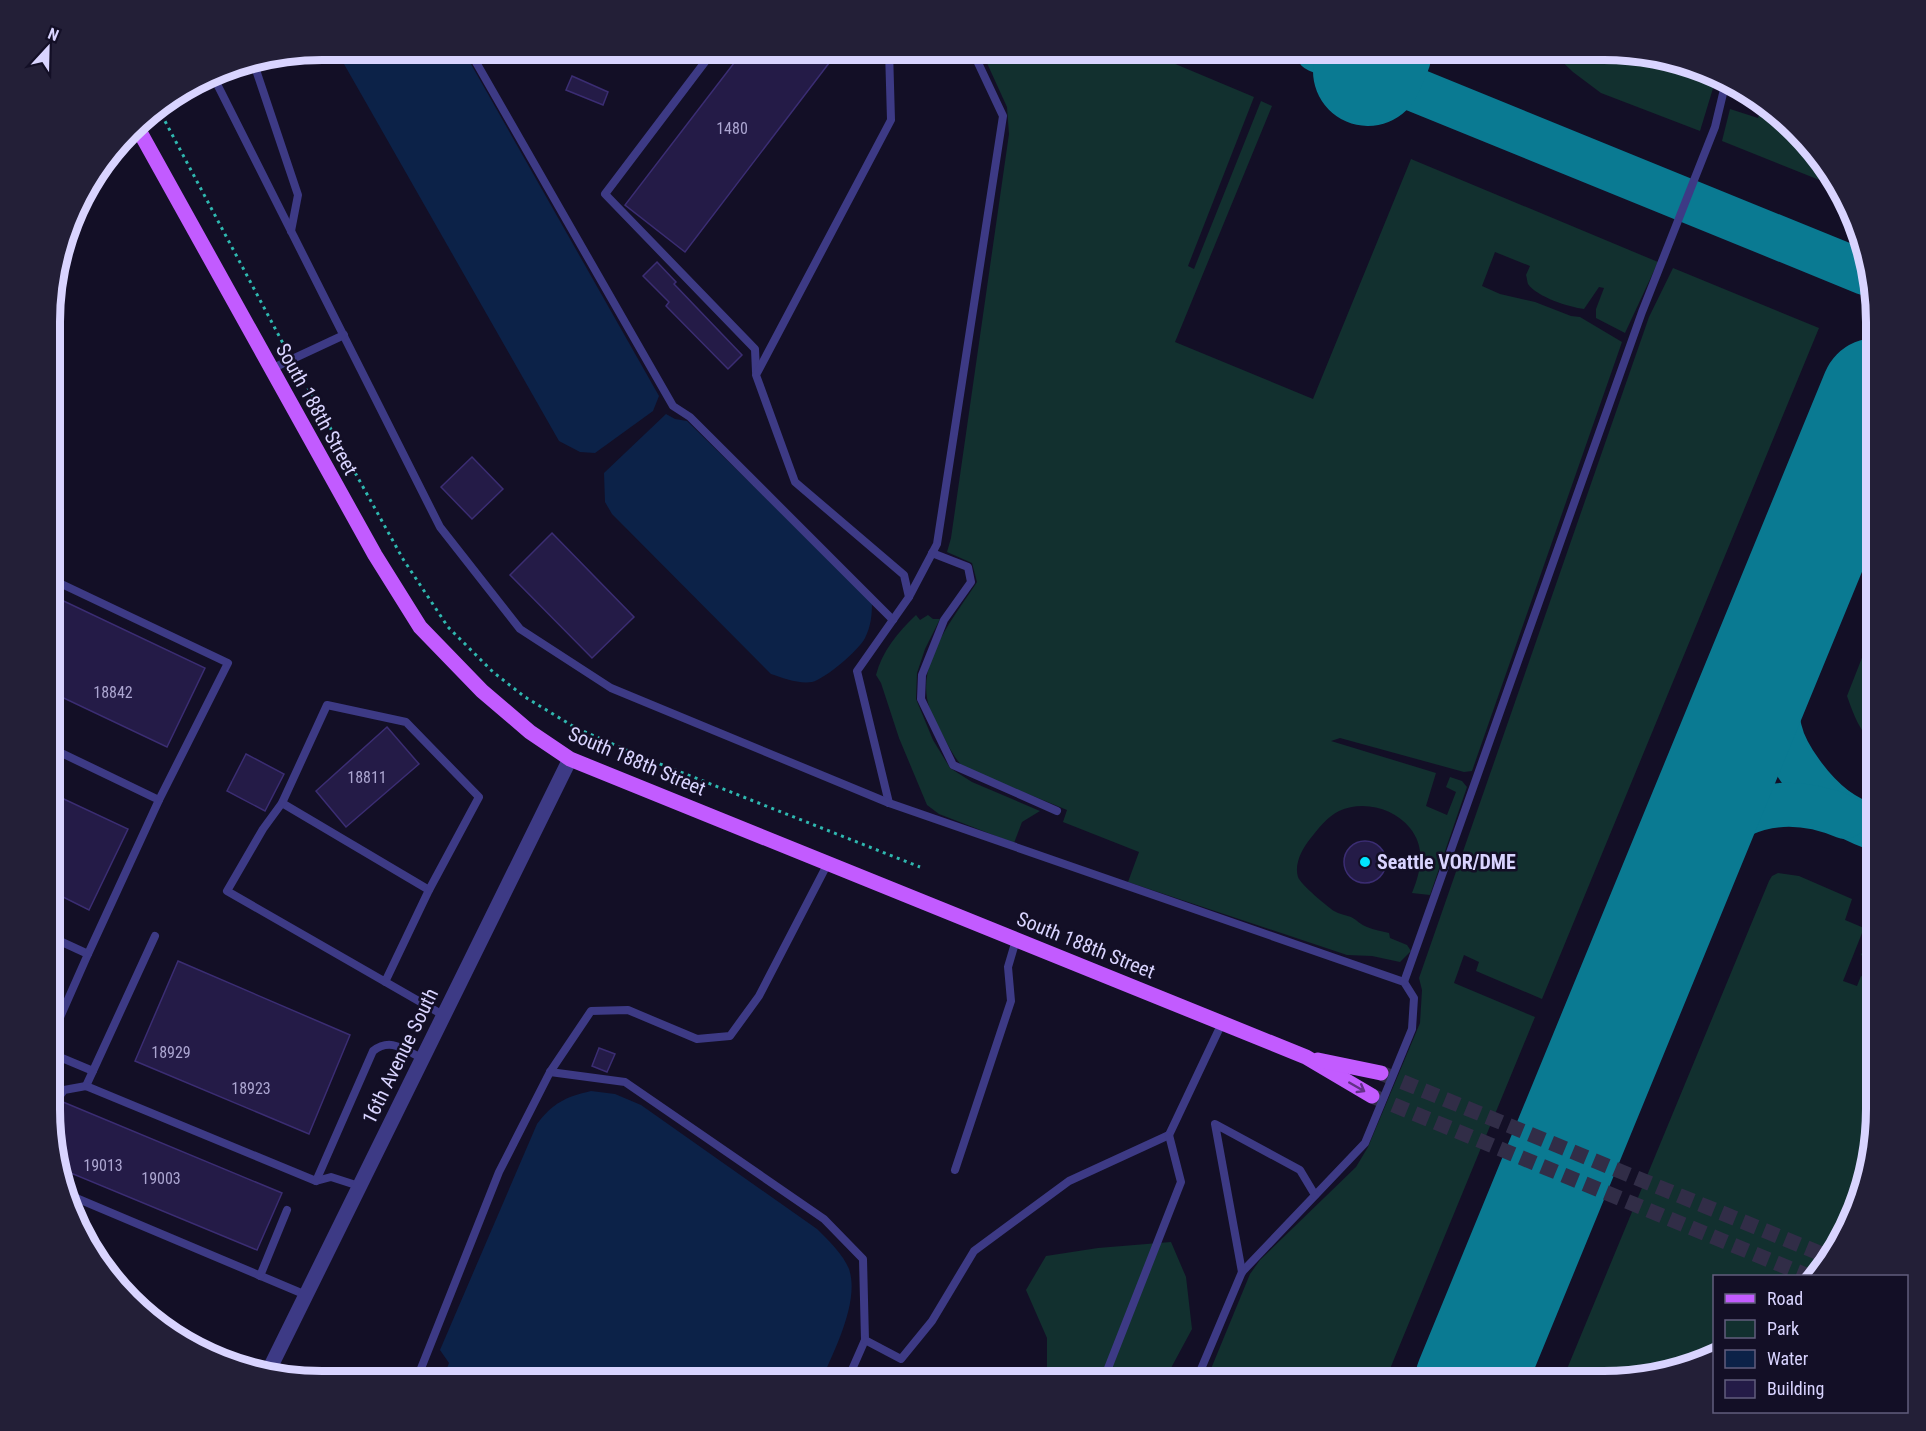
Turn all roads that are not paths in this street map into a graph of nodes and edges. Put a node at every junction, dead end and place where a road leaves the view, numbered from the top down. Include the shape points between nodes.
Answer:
1 (475, 60) edge
2 (706, 60) edge
3 (890, 60) edge
4 (977, 60) edge
5 (256, 69) edge
6 (216, 83) edge
7 (1724, 89) edge
8 (141, 133) edge
9 (291, 231) junction
10 (344, 335) junction
11 (271, 369) junction
12 (756, 375) junction
13 (932, 553) junction
14 (60, 583) edge
15 (909, 597) junction
16 (893, 620) junction
17 (60, 751) edge
18 (570, 759) junction
19 (159, 800) junction
20 (282, 803) junction
21 (890, 803) junction
22 (1057, 811) dead end
23 (828, 863) junction
24 (429, 890) junction
25 (155, 936) dead end
26 (1016, 940) junction
27 (60, 941) edge
28 (88, 954) junction
29 (384, 982) junction
30 (1404, 982) junction
31 (443, 1015) junction
32 (60, 1017) edge
33 (1222, 1023) junction
34 (60, 1057) edge
35 (422, 1058) junction
36 (1306, 1058) junction
37 (93, 1071) junction
38 (550, 1072) junction
39 (1381, 1072) tunnel mouth
40 (86, 1086) junction
41 (60, 1096) edge
42 (1372, 1096) tunnel mouth
43 (1169, 1135) junction
44 (955, 1170) dead end
45 (316, 1181) junction
46 (359, 1186) junction
47 (1316, 1195) junction
48 (76, 1199) edge
49 (287, 1210) dead end
50 (1242, 1272) junction
51 (260, 1276) junction
52 (306, 1295) junction
53 (865, 1340) junction
54 (270, 1366) edge
55 (420, 1371) edge
56 (851, 1371) edge
57 (1107, 1371) edge
58 (1200, 1371) edge

1 - 16 lane via 673,406 690,417
2 - 12 lane via 605,194 755,349
3 - 12 lane via 891,120
4 - 13 lane via 1003,116 937,544
5 - 9 lane via 298,195
6 - 9 lane
7 - 30 lane via 1715,127 1642,312
8 - 11 main road, South 188th Street
9 - 10 lane
10 - 11 lane
10 - 21 lane via 440,526 520,629 611,688
11 - 18 main road, South 188th Street via 420,627 482,692
12 - 15 lane via 795,482 904,575
13 - 15 lane
13 - 22 lane via 968,567 971,582 944,620 922,675 921,699 953,765
14 - 19 lane via 228,663
15 - 16 lane
16 - 21 lane via 857,671
17 - 19 lane
18 - 23 main road, South 188th Street
18 - 31 street, 16th Avenue South
19 - 28 lane
20 - 24 lane
20 - 24 lane via 327,705 406,722 479,797
20 - 29 lane via 262,829 227,891
21 - 30 lane
23 - 26 main road, South 188th Street
23 - 38 lane via 759,996 730,1036 697,1039 628,1010 591,1011
24 - 29 lane
25 - 37 lane
26 - 33 main road, South 188th Street
26 - 44 lane via 1008,967 1011,1002
27 - 28 lane
28 - 32 lane
29 - 31 lane
30 - 47 lane via 1414,998 1412,1029 1365,1143
31 - 35 street, 16th Avenue South
33 - 36 main road, South 188th Street
33 - 43 lane
34 - 37 lane
35 - 45 lane via 391,1043 381,1044 373,1051
35 - 46 street, 16th Avenue South
36 - 39 main road, South 188th Street
36 -> 42 main road, South 188th Street
37 - 40 lane
38 - 53 lane via 625,1082 824,1219 863,1259
38 - 55 lane via 499,1172
40 - 41 lane via 64,1090
40 - 45 lane
43 - 53 lane via 1069,1180 974,1251 932,1321 901,1359
43 - 57 lane via 1181,1182
45 - 46 lane via 331,1177
46 - 52 street, 16th Avenue South
47 - 50 lane
47 - 50 lane via 1300,1170 1215,1124
48 - 51 lane
49 - 51 lane
50 - 58 lane
51 - 52 lane
52 - 54 street, 16th Avenue South
53 - 56 lane

